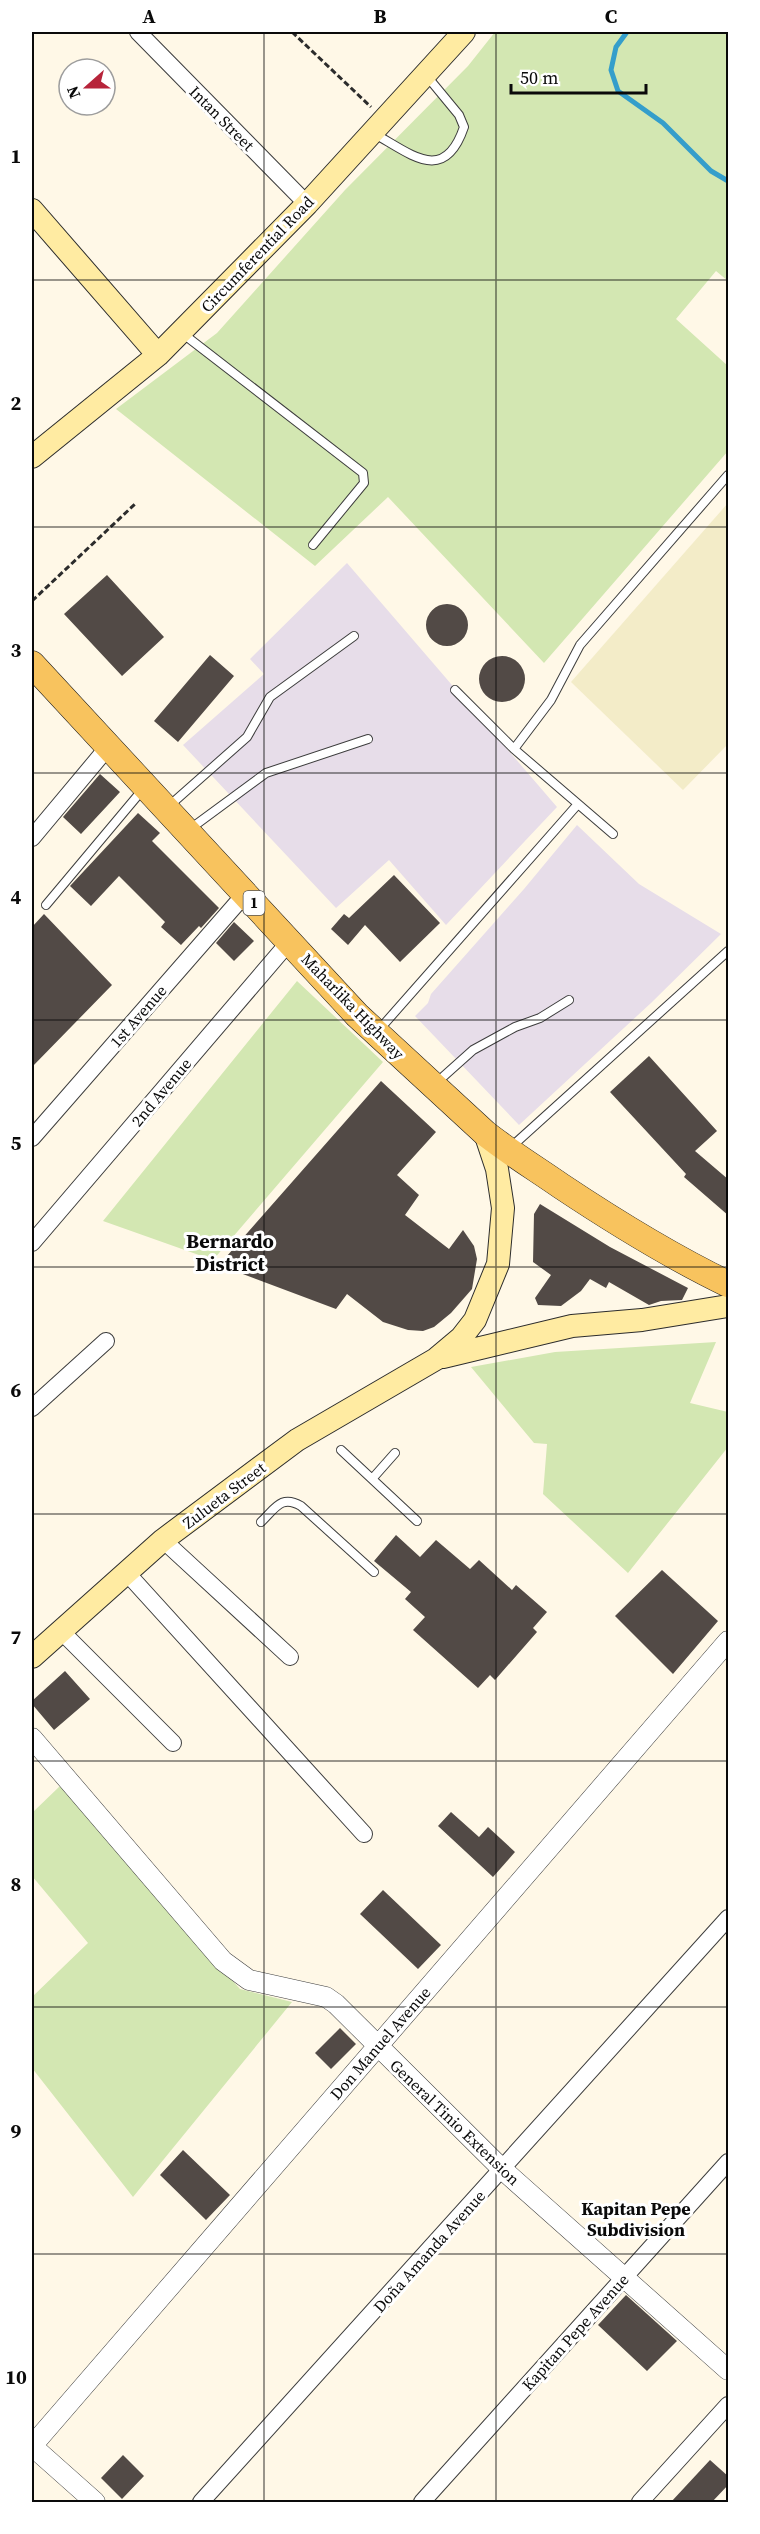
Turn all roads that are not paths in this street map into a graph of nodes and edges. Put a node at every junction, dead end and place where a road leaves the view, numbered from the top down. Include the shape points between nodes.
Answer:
1 (138, 32) edge
2 (464, 32) edge
3 (425, 74) junction
4 (378, 126) junction
5 (307, 204) junction
6 (32, 210) edge
7 (182, 332) junction
8 (158, 355) junction
9 (32, 458) edge
10 (729, 475) edge
11 (313, 545) dead end
12 (354, 636) dead end
13 (32, 664) edge
14 (455, 690) dead end
15 (368, 739) dead end
16 (108, 747) junction
17 (514, 749) junction
18 (146, 785) junction
19 (578, 804) junction
20 (167, 808) junction
21 (188, 831) junction
22 (613, 834) dead end
23 (32, 838) edge
24 (245, 894) junction
25 (46, 905) dead end
26 (290, 941) junction
27 (729, 951) edge
28 (569, 1000) dead end
29 (377, 1033) junction
30 (433, 1086) junction
31 (485, 1133) junction
32 (32, 1138) edge
33 (507, 1150) junction
34 (32, 1243) edge
35 (729, 1284) edge
36 (729, 1306) edge
37 (106, 1341) dead end
38 (435, 1359) junction
39 (32, 1408) edge
40 (341, 1450) dead end
41 (395, 1453) dead end
42 (372, 1479) junction
43 (417, 1521) dead end
44 (261, 1522) dead end
45 (163, 1540) junction
46 (126, 1572) junction
47 (374, 1572) dead end
48 (61, 1631) junction
49 (729, 1641) edge
50 (32, 1657) edge
51 (290, 1657) dead end
52 (32, 1738) edge
53 (173, 1743) dead end
54 (364, 1834) dead end
55 (729, 1918) edge
56 (376, 2046) junction
57 (729, 2162) edge
58 (502, 2169) junction
59 (624, 2279) junction
60 (729, 2370) edge
61 (729, 2405) edge
62 (32, 2446) edge
63 (95, 2502) edge
64 (201, 2502) edge
65 (422, 2502) edge
66 (640, 2502) edge

1 - 5 street, Intan Street
2 - 3 main road, Circumferential Road
3 - 4 main road, Circumferential Road
3 - 4 lane via 459,115 464,127 457,146 442,159 424,162
4 - 5 main road, Circumferential Road
5 - 7 main road, Circumferential Road
6 - 8 main road
7 - 8 main road, Circumferential Road
7 - 11 lane via 363,473 364,483
8 - 9 main road, Circumferential Road
10 - 17 lane via 580,645 551,700
12 - 20 lane via 270,697 247,737
13 - 16 main road, Maharlika Highway / 1
14 - 17 lane
15 - 21 lane via 266,773
16 - 18 main road, Maharlika Highway / 1
16 - 23 street
17 - 19 lane
18 - 20 main road, Maharlika Highway / 1
18 - 25 lane
19 - 22 lane
19 - 29 lane
20 - 21 main road, Maharlika Highway / 1
21 - 24 main road, Maharlika Highway / 1
24 - 26 main road, Maharlika Highway / 1
24 - 32 street, 1st Avenue
26 - 29 main road, Maharlika Highway / 1
26 - 34 street, 2nd Avenue
27 - 33 lane
28 - 30 lane via 473,1050
29 - 30 main road, Maharlika Highway / 1
30 - 31 main road, Maharlika Highway / 1
31 - 33 main road, Maharlika Highway / 1
31 - 38 main road, Zulueta Street via 503,1208 498,1264 475,1320 461,1338
33 - 35 main road, Maharlika Highway / 1 via 634,1233
36 - 38 main road, Zulueta Street via 572,1326
37 - 39 street
38 - 45 main road, Zulueta Street via 297,1440
40 - 42 lane
41 - 42 lane
42 - 43 lane
44 - 47 lane via 282,1501 291,1500
45 - 46 main road, Zulueta Street
45 - 51 street
46 - 48 main road, Zulueta Street
46 - 54 street
48 - 50 main road, Zulueta Street
48 - 53 street
49 - 56 street, Don Manuel Avenue
52 - 56 street, General Tinio Extension via 223,1961 249,1980 326,1997
55 - 58 street, Doña Amanda Avenue
56 - 58 street, General Tinio Extension
56 - 62 street, Don Manuel Avenue
57 - 59 street, Kapitan Pepe Avenue
58 - 59 street, General Tinio Extension
58 - 64 street, Doña Amanda Avenue
59 - 60 street, General Tinio Extension
59 - 65 street, Kapitan Pepe Avenue
61 - 66 street
62 - 63 street

